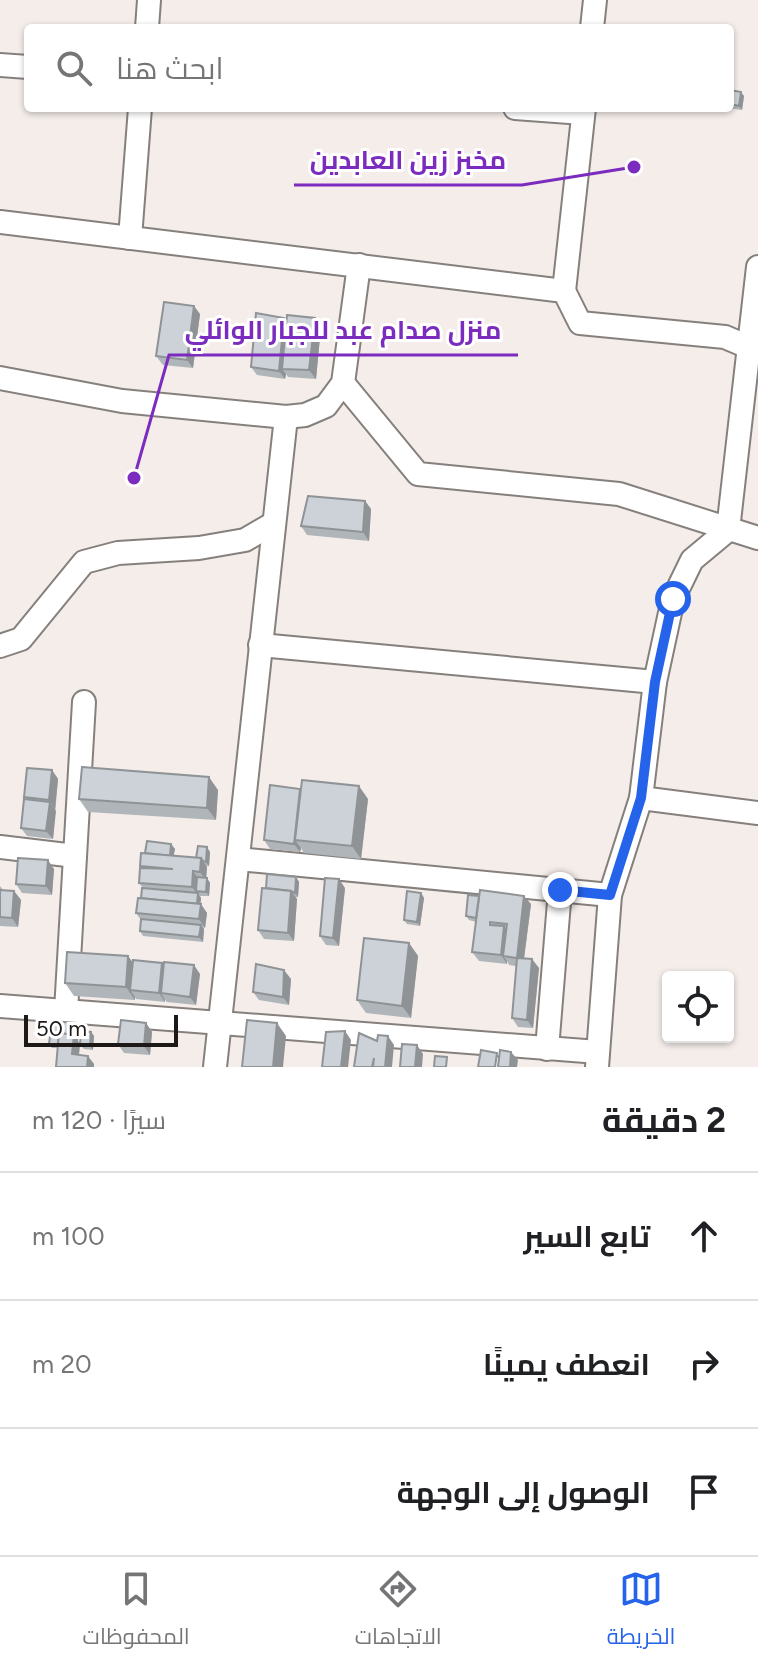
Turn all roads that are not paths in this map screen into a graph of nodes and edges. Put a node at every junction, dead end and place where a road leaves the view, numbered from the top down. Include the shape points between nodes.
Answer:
1 (149, 0) edge
2 (595, 0) edge
3 (147, 24) edge
4 (592, 24) edge
5 (0, 65) edge
6 (24, 67) edge
7 (140, 112) edge
8 (584, 112) edge
9 (0, 222) edge
10 (130, 238) junction
11 (359, 265) junction
12 (758, 267) edge
13 (564, 291) junction
14 (754, 349) edge
15 (0, 378) edge
16 (343, 383) junction
17 (286, 417) junction
18 (274, 523) junction
19 (728, 530) junction
20 (758, 538) edge
21 (260, 645) junction
22 (0, 646) edge
23 (655, 682) junction
24 (84, 702) dead end
25 (641, 798) junction
26 (758, 813) edge
27 (0, 847) edge
28 (75, 856) junction
29 (238, 859) junction
30 (560, 890) junction
31 (610, 895) junction
32 (0, 1006) edge
33 (66, 1011) junction
34 (218, 1024) junction
35 (547, 1049) junction
36 (598, 1060) edge
37 (215, 1067) edge

1 - 3 street
2 - 4 street
5 - 6 street
7 - 10 street
8 - 13 street
9 - 10 street
10 - 11 street
11 - 13 street
11 - 16 street
12 - 14 street
13 - 14 street via 580,323 725,337
14 - 19 street
15 - 17 street via 122,401
16 - 17 street via 326,406
16 - 19 street via 418,474 619,494
17 - 18 street
18 - 21 street
18 - 22 street via 245,540 118,553 84,562 21,639
19 - 20 street
19 - 23 street via 692,560 673,599
21 - 23 street
21 - 29 street
23 - 25 street
24 - 28 street
25 - 26 street
25 - 31 street
27 - 28 street
28 - 33 street
29 - 30 street
29 - 34 street
30 - 31 street
30 - 35 street
31 - 36 street
32 - 33 street
33 - 34 street
34 - 35 street
34 - 37 street
35 - 36 street

